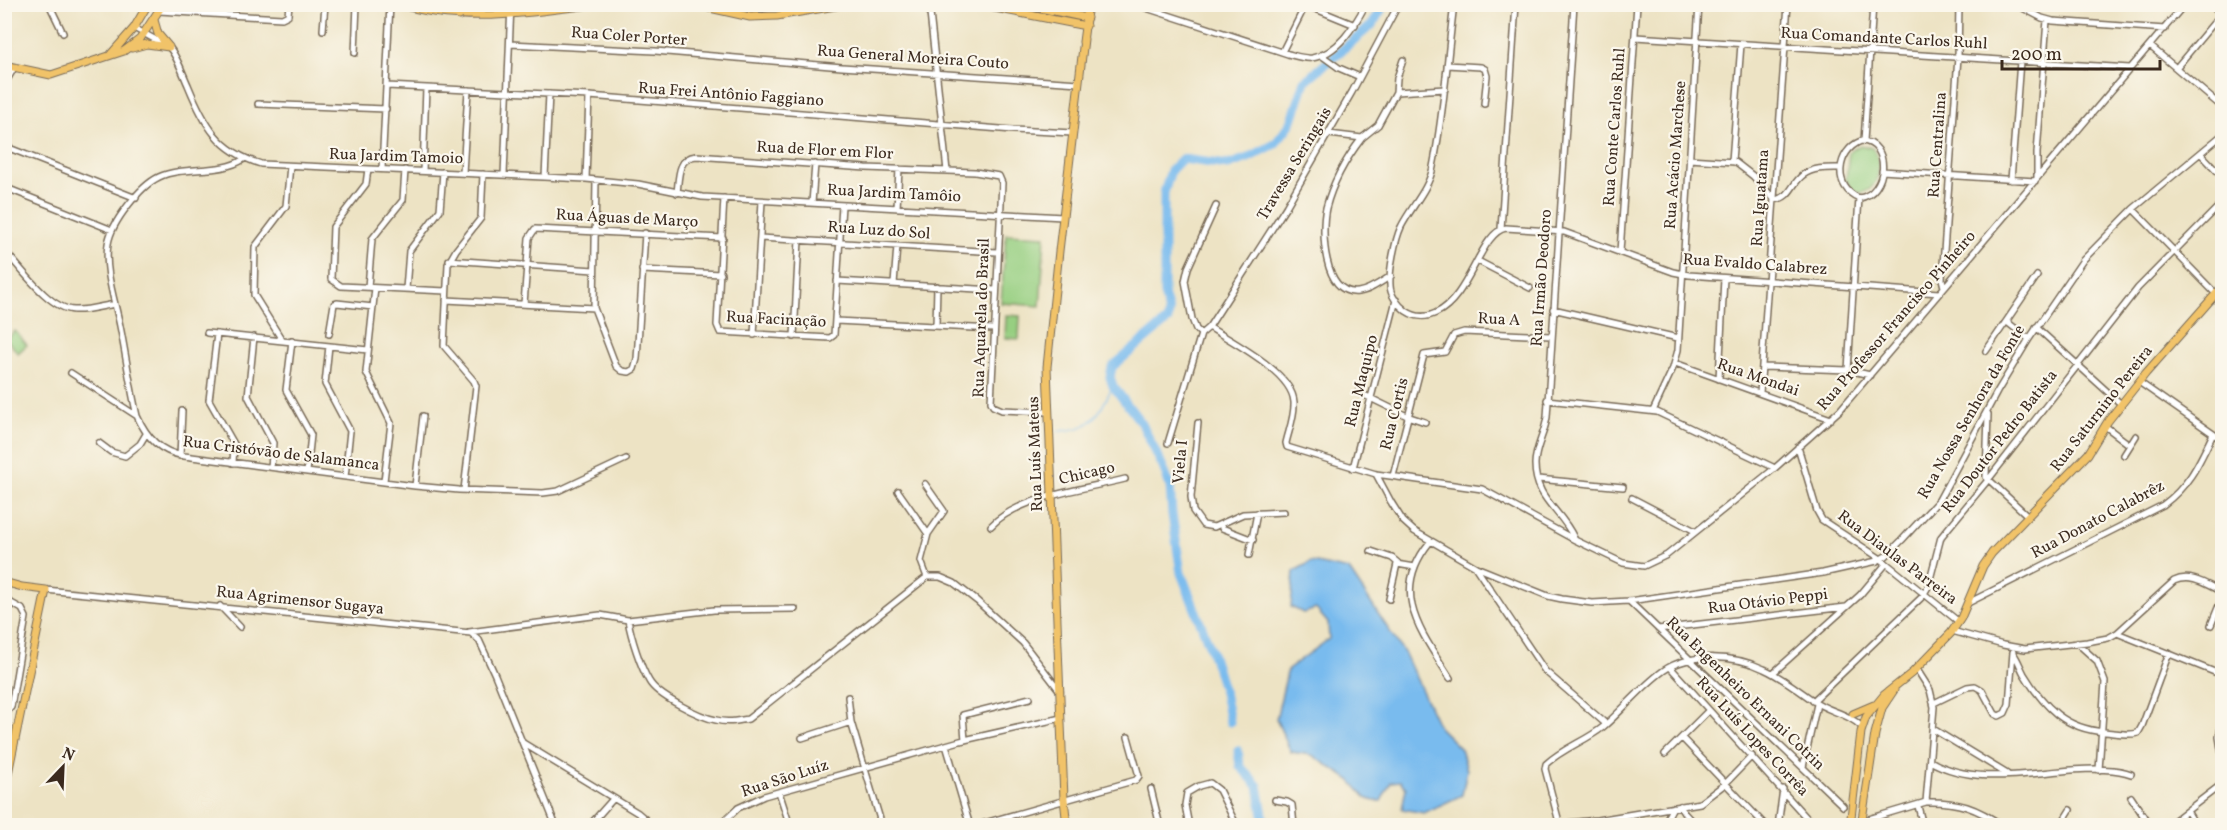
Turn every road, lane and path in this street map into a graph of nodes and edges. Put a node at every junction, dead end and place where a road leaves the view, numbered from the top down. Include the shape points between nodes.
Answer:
1 (49, 4) edge
2 (148, 4) edge
3 (289, 4) edge
4 (325, 4) edge
5 (357, 4) edge
6 (390, 4) edge
7 (399, 4) edge
8 (460, 4) edge
9 (512, 4) edge
10 (598, 4) edge
11 (692, 4) edge
12 (734, 4) edge
13 (797, 4) edge
14 (847, 4) edge
15 (929, 4) edge
16 (974, 4) edge
17 (1021, 4) edge
18 (1088, 4) edge
19 (1134, 4) edge
20 (1293, 4) edge
21 (1366, 4) edge
22 (1454, 4) edge
23 (1516, 4) edge
24 (1574, 4) edge
25 (1637, 4) edge
26 (1699, 4) edge
27 (1788, 4) edge
28 (1873, 4) edge
29 (1959, 4) edge
30 (2015, 4) edge
31 (2185, 4) edge
32 (2210, 4) edge
33 (1306, 6) edge
34 (161, 8) edge
35 (1396, 9) dead end
36 (511, 13) junction
37 (2222, 14) edge
38 (459, 16) junction
39 (1087, 18) junction
40 (154, 20) junction
41 (2047, 20) junction
42 (1355, 25) junction
43 (1086, 26) junction
44 (134, 28) junction
45 (2165, 29) junction
46 (323, 30) dead end
47 (63, 33) dead end
48 (145, 34) junction
49 (1635, 37) junction
50 (1697, 40) junction
51 (510, 44) junction
52 (1741, 44) junction
53 (1785, 46) junction
54 (2150, 46) junction
55 (169, 47) junction
56 (124, 51) junction
57 (1282, 52) junction
58 (355, 53) dead end
59 (1870, 53) junction
60 (109, 55) junction
61 (1323, 57) junction
62 (1958, 57) junction
63 (746, 59) joint
64 (1403, 60) dead end
65 (2020, 61) junction
66 (2044, 63) junction
67 (4, 65) edge
68 (1447, 66) junction
69 (14, 68) junction
70 (2131, 68) junction
71 (2176, 68) junction
72 (937, 73) junction
73 (1360, 77) junction
74 (1079, 83) junction
75 (4, 85) edge
76 (387, 86) junction
77 (426, 88) junction
78 (1445, 89) junction
79 (468, 90) junction
80 (508, 92) junction
81 (1396, 92) junction
82 (549, 94) junction
83 (589, 96) junction
84 (258, 104) dead end
85 (1484, 104) dead end
86 (2223, 107) edge
87 (386, 109) junction
88 (944, 124) junction
89 (1073, 133) junction
90 (1329, 134) junction
91 (2223, 135) edge
92 (1362, 138) junction
93 (1864, 141) junction
94 (4, 146) edge
95 (2201, 154) junction
96 (244, 159) junction
97 (1689, 159) junction
98 (1732, 161) junction
99 (814, 165) junction
100 (290, 166) junction
101 (1841, 168) junction
102 (368, 169) junction
103 (382, 169) junction
104 (899, 169) junction
105 (405, 170) junction
106 (423, 171) junction
107 (947, 171) junction
108 (1882, 171) junction
109 (443, 172) junction
110 (463, 173) junction
111 (483, 174) junction
112 (504, 175) junction
113 (999, 176) joint
114 (1950, 176) junction
115 (2223, 176) edge
116 (545, 177) junction
117 (586, 179) junction
118 (596, 180) junction
119 (2012, 180) junction
120 (2036, 180) junction
121 (4, 187) edge
122 (677, 193) junction
123 (135, 198) junction
124 (724, 198) junction
125 (1859, 198) junction
126 (1775, 200) junction
127 (762, 201) junction
128 (812, 203) junction
129 (2223, 203) edge
130 (842, 205) junction
131 (1216, 206) dead end
132 (897, 208) junction
133 (2133, 209) junction
134 (1000, 213) junction
135 (1063, 217) junction
136 (1500, 229) junction
137 (112, 230) junction
138 (1560, 230) junction
139 (594, 231) junction
140 (645, 234) junction
141 (723, 238) junction
142 (760, 238) junction
143 (799, 240) junction
144 (840, 242) junction
145 (897, 246) junction
146 (4, 250) edge
147 (997, 252) junction
148 (1620, 252) junction
149 (2174, 252) junction
150 (449, 260) junction
151 (1478, 261) junction
152 (527, 266) junction
153 (594, 270) junction
154 (642, 270) junction
155 (721, 274) junction
156 (1682, 274) junction
157 (1391, 276) junction
158 (2037, 276) dead end
159 (1724, 278) junction
160 (837, 281) junction
161 (1768, 281) junction
162 (894, 284) junction
163 (1854, 285) junction
164 (937, 286) junction
165 (368, 287) junction
166 (1944, 287) junction
167 (2223, 287) edge
168 (375, 288) junction
169 (1530, 288) dead end
170 (406, 289) junction
171 (995, 290) junction
172 (446, 291) junction
173 (1939, 293) junction
174 (2216, 294) junction
175 (446, 300) junction
176 (1396, 300) junction
177 (115, 304) junction
178 (524, 304) junction
179 (373, 307) junction
180 (594, 308) junction
181 (1553, 309) junction
182 (836, 321) junction
183 (2007, 322) junction
184 (936, 327) junction
185 (1209, 327) junction
186 (2036, 327) junction
187 (993, 329) junction
188 (207, 333) dead end
189 (329, 333) dead end
190 (217, 334) junction
191 (1201, 334) junction
192 (754, 335) junction
193 (1551, 336) junction
194 (254, 337) junction
195 (794, 337) junction
196 (1678, 338) junction
197 (2029, 339) junction
198 (282, 340) junction
199 (292, 341) junction
200 (329, 346) junction
201 (368, 350) junction
202 (1986, 351) dead end
203 (1423, 358) joint
204 (1675, 363) junction
205 (2078, 365) junction
206 (1762, 367) junction
207 (1848, 370) junction
208 (71, 373) dead end
209 (1870, 375) junction
210 (1719, 379) junction
211 (2139, 382) junction
212 (1358, 392) dead end
213 (1761, 393) junction
214 (1370, 400) junction
215 (1547, 400) junction
216 (2121, 404) junction
217 (1988, 409) junction
218 (182, 411) dead end
219 (1653, 411) junction
220 (1047, 412) junction
221 (137, 416) junction
222 (423, 416) dead end
223 (1407, 416) junction
224 (1832, 419) junction
225 (1425, 422) dead end
226 (1198, 423) dead end
227 (2105, 426) junction
228 (146, 434) junction
229 (2213, 434) junction
230 (2136, 436) dead end
231 (2223, 440) edge
232 (99, 443) dead end
233 (1168, 443) dead end
234 (2130, 445) junction
235 (1798, 447) junction
236 (2124, 455) dead end
237 (180, 456) junction
238 (626, 459) dead end
239 (233, 463) junction
240 (271, 467) junction
241 (1353, 468) junction
242 (1775, 468) junction
243 (307, 472) junction
244 (1376, 474) junction
245 (1393, 476) junction
246 (345, 477) junction
247 (1125, 479) dead end
248 (1538, 479) junction
249 (1988, 480) junction
250 (384, 482) junction
251 (925, 484) dead end
252 (415, 486) junction
253 (1623, 487) dead end
254 (464, 490) junction
255 (898, 491) dead end
256 (1052, 496) junction
257 (1632, 498) dead end
258 (1284, 512) dead end
259 (1257, 513) junction
260 (2028, 516) junction
261 (991, 526) dead end
262 (1222, 528) dead end
263 (1695, 531) junction
264 (928, 534) junction
265 (1253, 540) junction
266 (1575, 540) junction
267 (1430, 542) junction
268 (1371, 551) dead end
269 (1249, 555) dead end
270 (1881, 559) junction
271 (1398, 563) junction
272 (1886, 564) junction
273 (1415, 567) junction
274 (1476, 567) junction
275 (927, 577) junction
276 (4, 582) edge
277 (46, 590) junction
278 (2223, 592) edge
279 (1924, 594) junction
280 (2223, 598) edge
281 (4, 599) edge
282 (1389, 599) dead end
283 (1629, 601) junction
284 (1968, 603) junction
285 (220, 606) junction
286 (1846, 607) junction
287 (795, 609) dead end
288 (628, 620) junction
289 (1959, 622) junction
290 (2211, 625) dead end
291 (240, 627) dead end
292 (1658, 629) junction
293 (469, 632) junction
294 (1952, 632) junction
295 (2118, 633) junction
296 (2077, 643) junction
297 (2013, 650) junction
298 (2169, 653) junction
299 (1692, 659) junction
300 (1670, 667) junction
301 (1916, 668) junction
302 (1773, 674) junction
303 (2223, 675) edge
304 (1450, 678) dead end
305 (1895, 688) junction
306 (1060, 691) junction
307 (848, 697) dead end
308 (1030, 698) dead end
309 (1815, 702) junction
310 (1934, 703) junction
311 (1877, 704) junction
312 (1709, 710) junction
313 (4, 715) edge
314 (1850, 715) junction
315 (1866, 717) junction
316 (1061, 718) junction
317 (851, 722) junction
318 (2223, 723) edge
319 (1606, 724) junction
320 (1862, 727) junction
321 (1933, 729) junction
322 (2101, 732) junction
323 (1875, 734) junction
324 (802, 738) dead end
325 (1128, 738) dead end
326 (1682, 738) junction
327 (963, 741) junction
328 (524, 743) junction
329 (946, 745) junction
330 (1665, 754) dead end
331 (2223, 754) edge
332 (1752, 756) junction
333 (1930, 761) junction
334 (1803, 767) junction
335 (865, 768) junction
336 (2099, 770) junction
337 (2007, 774) junction
338 (2131, 774) dead end
339 (1725, 784) junction
340 (2223, 784) edge
341 (1151, 789) dead end
342 (1783, 789) junction
343 (779, 792) junction
344 (4, 793) edge
345 (2131, 797) dead end
346 (613, 799) junction
347 (1064, 799) junction
348 (1275, 800) dead end
349 (1926, 802) junction
350 (1680, 806) junction
351 (1843, 806) dead end
352 (1917, 806) junction
353 (1672, 807) junction
354 (2070, 810) dead end
355 (2187, 811) junction
356 (1861, 823) edge
357 (556, 825) edge
358 (589, 825) edge
359 (648, 825) edge
360 (719, 825) edge
361 (790, 825) edge
362 (882, 825) edge
363 (972, 825) edge
364 (1067, 825) edge
365 (1160, 825) edge
366 (1189, 825) edge
367 (1237, 825) edge
368 (1294, 825) edge
369 (1558, 825) edge
370 (1663, 825) edge
371 (1696, 825) edge
372 (1766, 825) edge
373 (1778, 825) edge
374 (1814, 825) edge
375 (1850, 825) edge
376 (1923, 825) edge
377 (2003, 825) edge
378 (2060, 825) edge
379 (2150, 825) edge
380 (2167, 825) edge
381 (2196, 825) edge

1 - 47 street
2 - 44 main road
3 - 34 street via 288,15 282,18
4 - 46 street
5 - 58 street
6 - 76 street
7 - 38 main road
8 - 38 main road
9 - 36 street
10 - 36 main road
11 - 14 main road via 750,18
12 - 13 main road via 753,8
15 - 72 street
16 - 43 main road
17 - 39 main road
18 - 39 main road, Rua Luís Mateus
19 - 57 street
20 - 33 street
21 - 42 street
22 - 68 street
23 - 136 street
24 - 138 street, Rua Irmão Deodoro
25 - 49 street, Rua Conte Carlos Ruhl
26 - 50 street, Rua Acácio Marchese
27 - 53 street, Rua Iguatama
28 - 59 street
29 - 62 street, Rua Centralina
30 - 41 street
31 - 45 street, Rua Professor Francisco Pinheiro
32 - 37 street
33 - 42 street
33 - 57 street
34 - 40 main road
35 - 73 street, Travessa Seringais
36 - 38 main road
36 - 51 street
37 - 71 street
39 - 43 main road, Rua Luís Mateus
40 - 48 main road
40 - 55 main road via 158,34
41 - 45 street
41 - 66 street
42 - 61 street
43 - 74 main road, Rua Luís Mateus
44 - 48 street
44 - 60 main road
45 - 54 street, Rua Professor Francisco Pinheiro
48 - 55 street
48 - 56 main road
49 - 50 street, Rua Comandante Carlos Ruhl
49 - 148 street, Rua Conte Carlos Ruhl
50 - 52 street, Rua Comandante Carlos Ruhl
50 - 97 street, Rua Acácio Marchese
51 - 63 street, Rua Coler Porter
51 - 80 street
52 - 53 street, Rua Comandante Carlos Ruhl
52 - 98 street
53 - 59 street, Rua Comandante Carlos Ruhl
53 - 126 street, Rua Iguatama
54 - 70 street, Rua Professor Francisco Pinheiro
54 - 71 street
55 - 56 main road via 147,44
55 - 96 street, Rua Jardim Tamoio via 177,57 205,124 221,143
56 - 60 main road
57 - 61 street
59 - 62 street, Rua Comandante Carlos Ruhl
59 - 93 street
60 - 69 main road via 51,75
61 - 73 street
62 - 65 street, Rua Comandante Carlos Ruhl
62 - 114 street, Rua Centralina
63 - 72 street, Rua General Moreira Couto
64 - 81 street
65 - 66 street, Rua Comandante Carlos Ruhl
65 - 119 street
66 - 70 street, Rua Comandante Carlos Ruhl
66 - 120 street
67 - 69 main road
68 - 78 street
68 - 85 street via 1485,69
69 - 75 street
70 - 120 street, Rua Professor Francisco Pinheiro
71 - 86 street
72 - 74 street, Rua General Moreira Couto
72 - 88 street
73 - 90 street, Travessa Seringais
74 - 89 main road, Rua Luís Mateus
76 - 77 street, Rua Frei Antônio Faggiano
76 - 87 street
77 - 79 street, Rua Frei Antônio Faggiano
77 - 106 street
78 - 81 street
78 - 157 street via 1433,169 1401,228
79 - 80 street, Rua Frei Antônio Faggiano
79 - 110 street
80 - 82 street, Rua Frei Antônio Faggiano
80 - 112 street
81 - 92 street via 1378,125
82 - 83 street, Rua Frei Antônio Faggiano
82 - 116 street
83 - 88 street, Rua Frei Antônio Faggiano
83 - 117 street
84 - 87 street
87 - 103 street
88 - 89 street, Rua Frei Antônio Faggiano
88 - 107 street
89 - 135 main road, Rua Luís Mateus
90 - 92 street
90 - 185 street, Travessa Seringais
91 - 95 street, Rua Nossa Senhora da Fonte
92 - 157 street via 1339,170 1330,195 1324,218 1325,253 1331,273 1348,291 1364,291
93 - 101 street via 1847,149
93 - 108 street via 1878,151
94 - 123 street
95 - 115 street
95 - 133 street, Rua Nossa Senhora da Fonte
96 - 100 street, Rua Jardim Tamoio via 261,165
96 - 123 street, Rua Cristóvão de Salamanca via 234,165 163,175
97 - 98 street
97 - 156 street, Rua Acácio Marchese
98 - 126 street via 1749,171
99 - 104 street, Rua de Flor em Flor
99 - 122 street, Rua de Flor em Flor via 691,156 681,163
99 - 128 street
100 - 102 street, Rua Jardim Tamoio
100 - 198 street via 288,202 257,243 254,269 254,295
101 - 125 street via 1847,192
101 - 126 street via 1811,170 1788,195
102 - 103 street, Rua Jardim Tamoio
102 - 165 street via 366,184 333,227 330,277 341,286
103 - 105 street, Rua Jardim Tamoio
104 - 107 street, Rua de Flor em Flor
104 - 132 street
105 - 106 street, Rua Jardim Tamoio
105 - 165 street via 403,200 372,238
106 - 109 street, Rua Jardim Tamoio
107 - 113 street, Rua de Flor em Flor
108 - 114 street
108 - 125 street via 1875,190
109 - 110 street, Rua Jardim Tamoio
109 - 170 street via 440,210 409,251
110 - 111 street, Rua Jardim Tamoio
111 - 112 street, Rua Jardim Tamoio
111 - 150 street via 481,218
112 - 116 street, Rua Jardim Tamoio
113 - 134 street, Rua Aquarela do Brasil
114 - 119 street
114 - 166 street, Rua Centralina
116 - 117 street, Rua Jardim Tamoio
117 - 118 street, Rua Jardim Tamoio
118 - 122 street, Rua Jardim Tamoio
118 - 139 street
119 - 120 street
120 - 166 street, Rua Professor Francisco Pinheiro
121 - 137 street
122 - 124 street, Rua Jardim Tamoio
123 - 137 street, Rua Cristóvão de Salamanca
124 - 127 street, Rua Jardim Tamôio
124 - 141 street, Rua Facinação
125 - 163 street
126 - 161 street, Rua Iguatama
127 - 128 street, Rua Jardim Tamôio
127 - 142 street
128 - 130 street, Rua Jardim Tamôio
129 - 149 street, Rua Doutor Pedro Batista
130 - 132 street, Rua Jardim Tamôio
130 - 144 street, Rua Facinação
131 - 191 street via 1185,281 1192,318
132 - 134 street, Rua Jardim Tamôio
133 - 149 street
133 - 186 street, Rua Nossa Senhora da Fonte via 2083,260
134 - 135 street, Rua Jardim Tamôio
134 - 147 street, Rua Aquarela do Brasil
135 - 220 main road, Rua Luís Mateus via 1048,350
136 - 138 street, Rua Evaldo Calabrez
136 - 151 street via 1487,242
137 - 177 street, Rua Cristóvão de Salamanca via 107,252
138 - 148 street, Rua Evaldo Calabrez
138 - 181 street, Rua Irmão Deodoro
139 - 140 street, Rua Águas de Março
139 - 152 street, Rua Águas de Março via 535,229 529,238
139 - 153 street
140 - 141 street, Rua Águas de Março
140 - 154 street
141 - 155 street, Rua Facinação
142 - 143 street, Rua Luz do Sol
142 - 192 street
143 - 144 street, Rua Luz do Sol
143 - 195 street
144 - 145 street, Rua Luz do Sol
144 - 160 street, Rua Facinação
145 - 147 street, Rua Luz do Sol
145 - 162 street
146 - 177 street via 62,308 77,310
147 - 171 street, Rua Aquarela do Brasil
148 - 156 street, Rua Evaldo Calabrez
149 - 174 street
149 - 205 street, Rua Doutor Pedro Batista via 2138,288
150 - 152 street
150 - 172 street
151 - 169 street
151 - 176 street via 1458,296 1434,315 1409,313
152 - 153 street
152 - 178 street, Rua Águas de Março
153 - 180 street
154 - 155 street
154 - 180 street via 634,369 622,371 616,366
155 - 192 street, Rua Facinação via 719,331
156 - 159 street, Rua Evaldo Calabrez
156 - 196 street, Rua Acácio Marchese
157 - 176 street via 1391,292
158 - 183 street
159 - 161 street, Rua Evaldo Calabrez
159 - 210 street
160 - 162 street
160 - 182 street, Rua Facinação
161 - 163 street, Rua Evaldo Calabrez
161 - 206 street, Rua Iguatama
162 - 164 street
163 - 173 street, Rua Evaldo Calabrez
163 - 207 street
164 - 171 street
164 - 184 street
165 - 168 street
166 - 173 street, Rua Professor Francisco Pinheiro
167 - 174 main road, Rua Saturnino Pereira
168 - 170 street
168 - 179 street
170 - 172 street
171 - 187 street, Rua Aquarela do Brasil
172 - 175 street
173 - 209 street, Rua Professor Francisco Pinheiro
174 - 211 main road, Rua Saturnino Pereira
175 - 178 street
175 - 254 street via 444,346 476,386
176 - 214 street, Rua Maquipo
177 - 221 street, Rua Cristóvão de Salamanca
178 - 180 street
179 - 189 street via 334,304
179 - 201 street
181 - 193 street, Rua Irmão Deodoro
181 - 196 street
182 - 184 street
182 - 195 street, Rua Facinação via 830,338
183 - 197 street
183 - 202 street
184 - 187 street
185 - 191 street, Travessa Seringais
185 - 241 street, Rua Professor Francisco Pinheiro via 1288,384 1294,404 1287,447
186 - 197 street, Rua Nossa Senhora da Fonte
186 - 205 street
187 - 220 street, Rua Aquarela do Brasil via 993,406
188 - 190 street
190 - 194 street
190 - 239 street via 209,400 234,444
191 - 233 street
192 - 195 street, Rua Facinação
193 - 203 street, Rua A via 1460,333 1454,335 1445,352
193 - 215 street, Rua Irmão Deodoro
194 - 198 street
194 - 240 street via 248,396 273,443
196 - 204 street, Rua Acácio Marchese
197 - 217 street, Rua Nossa Senhora da Fonte
198 - 199 street
199 - 200 street
199 - 243 street via 286,390 311,435
200 - 201 street
200 - 246 street via 325,384 350,431
201 - 250 street via 366,372 391,423
203 - 223 street, Rua Cortis
204 - 210 street, Rua Mondai
204 - 219 street, Rua Acácio Marchese
205 - 216 street
205 - 249 street, Rua Doutor Pedro Batista
206 - 207 street
206 - 213 street, Rua Iguatama
207 - 209 street
208 - 221 street
209 - 224 street, Rua Professor Francisco Pinheiro
210 - 213 street, Rua Mondai
211 - 216 main road, Rua Saturnino Pereira
211 - 229 street
212 - 214 street
213 - 224 street, Rua Mondai
214 - 223 street
214 - 241 street, Rua Maquipo
215 - 219 street
215 - 248 street, Rua Irmão Deodoro via 1546,425 1536,453
216 - 227 main road, Rua Saturnino Pereira
217 - 249 street
217 - 270 street, Rua Nossa Senhora da Fonte via 1939,500
218 - 237 street
219 - 242 street
220 - 256 main road, Rua Luís Mateus
221 - 228 street, Rua Cristóvão de Salamanca
222 - 252 street
223 - 225 street
223 - 245 street, Rua Cortis
224 - 235 street, Rua Professor Francisco Pinheiro
226 - 259 street, Viela I via 1193,511 1208,528 1243,514
227 - 234 street
227 - 260 main road, Rua Saturnino Pereira via 2088,454
228 - 232 street via 125,456
228 - 237 street, Rua Cristóvão de Salamanca via 159,447
229 - 231 street
229 - 284 street, Rua Donato Calabrêz via 2190,478 2163,505
230 - 234 street
234 - 236 street
235 - 242 street, Rua Professor Francisco Pinheiro
235 - 270 street, Rua Diaulas Parreira via 1819,515
237 - 239 street, Rua Cristóvão de Salamanca
238 - 254 street, Rua Cristóvão de Salamanca via 558,491
239 - 240 street, Rua Cristóvão de Salamanca
240 - 243 street, Rua Cristóvão de Salamanca
241 - 244 street, Rua Professor Francisco Pinheiro
242 - 263 street, Rua Professor Francisco Pinheiro
243 - 246 street, Rua Cristóvão de Salamanca
244 - 245 street, Rua Professor Francisco Pinheiro
244 - 267 street via 1403,521
245 - 266 street, Rua Professor Francisco Pinheiro via 1482,489
246 - 250 street, Rua Cristóvão de Salamanca
247 - 256 street, Chicago
248 - 253 street
248 - 266 street, Rua Irmão Deodoro via 1543,496 1566,522
249 - 260 street
249 - 279 street, Rua Doutor Pedro Batista via 1941,537
250 - 252 street, Rua Cristóvão de Salamanca
251 - 264 street via 944,511
252 - 254 street, Rua Cristóvão de Salamanca
255 - 264 street
256 - 261 street, Chicago via 1010,511
256 - 306 main road, Rua Luís Mateus
257 - 263 street
258 - 259 street
259 - 265 street
260 - 284 main road, Rua Saturnino Pereira via 1988,558
262 - 265 street
263 - 266 street, Rua Professor Francisco Pinheiro via 1661,559 1638,566
264 - 275 street via 921,561
265 - 269 street
267 - 273 street
267 - 274 street
268 - 271 street
270 - 272 street, Rua Diaulas Parreira
270 - 283 street via 1823,573
271 - 273 street
271 - 282 street
272 - 279 street, Rua Diaulas Parreira
272 - 286 street
273 - 304 street via 1410,590 1413,616
274 - 283 street via 1548,596 1577,602
274 - 319 street via 1545,670
275 - 288 street via 748,719 732,722 714,720 658,691 649,681
275 - 306 street via 954,583 977,601 1023,643
276 - 277 main road, Rua Agrimensor Sugaya
277 - 285 street, Rua Agrimensor Sugaya
277 - 344 main road
278 - 295 street via 2193,579 2179,579
279 - 289 street, Rua Diaulas Parreira
279 - 309 street, Rua Doutor Pedro Batista
280 - 290 street
281 - 313 street via 22,609 26,617 11,707
283 - 292 street, Rua Engenheiro Ernani Cotrin
284 - 289 main road, Rua Saturnino Pereira
285 - 291 street
285 - 293 street, Rua Agrimensor Sugaya
286 - 292 street, Rua Otávio Peppi
286 - 302 street
287 - 288 street, Rua Agrimensor Sugaya via 714,610
288 - 293 street, Rua Agrimensor Sugaya via 600,615
289 - 294 main road, Rua Saturnino Pereira
292 - 299 street, Rua Engenheiro Ernani Cotrin
293 - 328 street via 479,640
294 - 297 street
294 - 301 main road, Rua Saturnino Pereira
295 - 296 street
295 - 298 street
296 - 297 street
296 - 322 street via 2097,661 2104,675
297 - 310 street via 2006,713 1995,714 1982,690 1975,686
297 - 322 street via 2049,709 2070,723
298 - 303 street
298 - 322 street via 2140,731
299 - 300 street
299 - 302 street via 1733,660
299 - 334 street, Rua Engenheiro Ernani Cotrin
300 - 312 street, Rua Luís Lopes Corrêa
300 - 319 street
301 - 305 main road, Rua Saturnino Pereira
301 - 310 street
302 - 309 street
305 - 311 main road, Rua Saturnino Pereira
305 - 323 main road via 1882,708
306 - 316 main road, Rua Luís Mateus
307 - 317 street
308 - 327 street via 963,715
309 - 314 street
309 - 334 street
310 - 321 street
311 - 314 main road
311 - 315 main road
312 - 326 street
312 - 332 street, Rua Luís Lopes Corrêa
314 - 315 street
314 - 320 street
315 - 320 main road
315 - 323 main road
316 - 327 street, Rua São Luíz
316 - 347 main road, Rua Luís Mateus
317 - 324 street
317 - 335 street
318 - 331 street via 2219,737
319 - 369 street via 1546,764
320 - 375 main road
321 - 333 street
321 - 337 street
322 - 336 street
323 - 356 main road
325 - 347 street via 1138,779
326 - 330 street
326 - 339 street
327 - 329 street, Rua São Luíz
328 - 346 street
328 - 357 street
329 - 335 street, Rua São Luíz
329 - 363 street
332 - 339 street
332 - 342 street, Rua Luís Lopes Corrêa
333 - 337 street via 1962,774
333 - 349 street
334 - 351 street, Rua Engenheiro Ernani Cotrin
335 - 343 street, Rua São Luíz
335 - 362 street
336 - 337 street
336 - 338 street
339 - 350 street via 1700,802
339 - 372 street
340 - 355 street
341 - 365 street
342 - 373 street
342 - 374 street, Rua Luís Lopes Corrêa
343 - 360 street, Rua São Luíz via 738,808
343 - 361 street
345 - 379 street
346 - 358 street
346 - 359 street via 638,813
347 - 363 street
347 - 364 main road, Rua Luís Mateus
348 - 368 street via 1292,805
349 - 352 street
349 - 377 street via 1970,806
350 - 353 street
350 - 371 street
352 - 356 street
352 - 376 street
353 - 369 street
353 - 370 street
354 - 378 street
355 - 380 street
355 - 381 street
366 - 367 street via 1187,793 1210,783 1219,790

